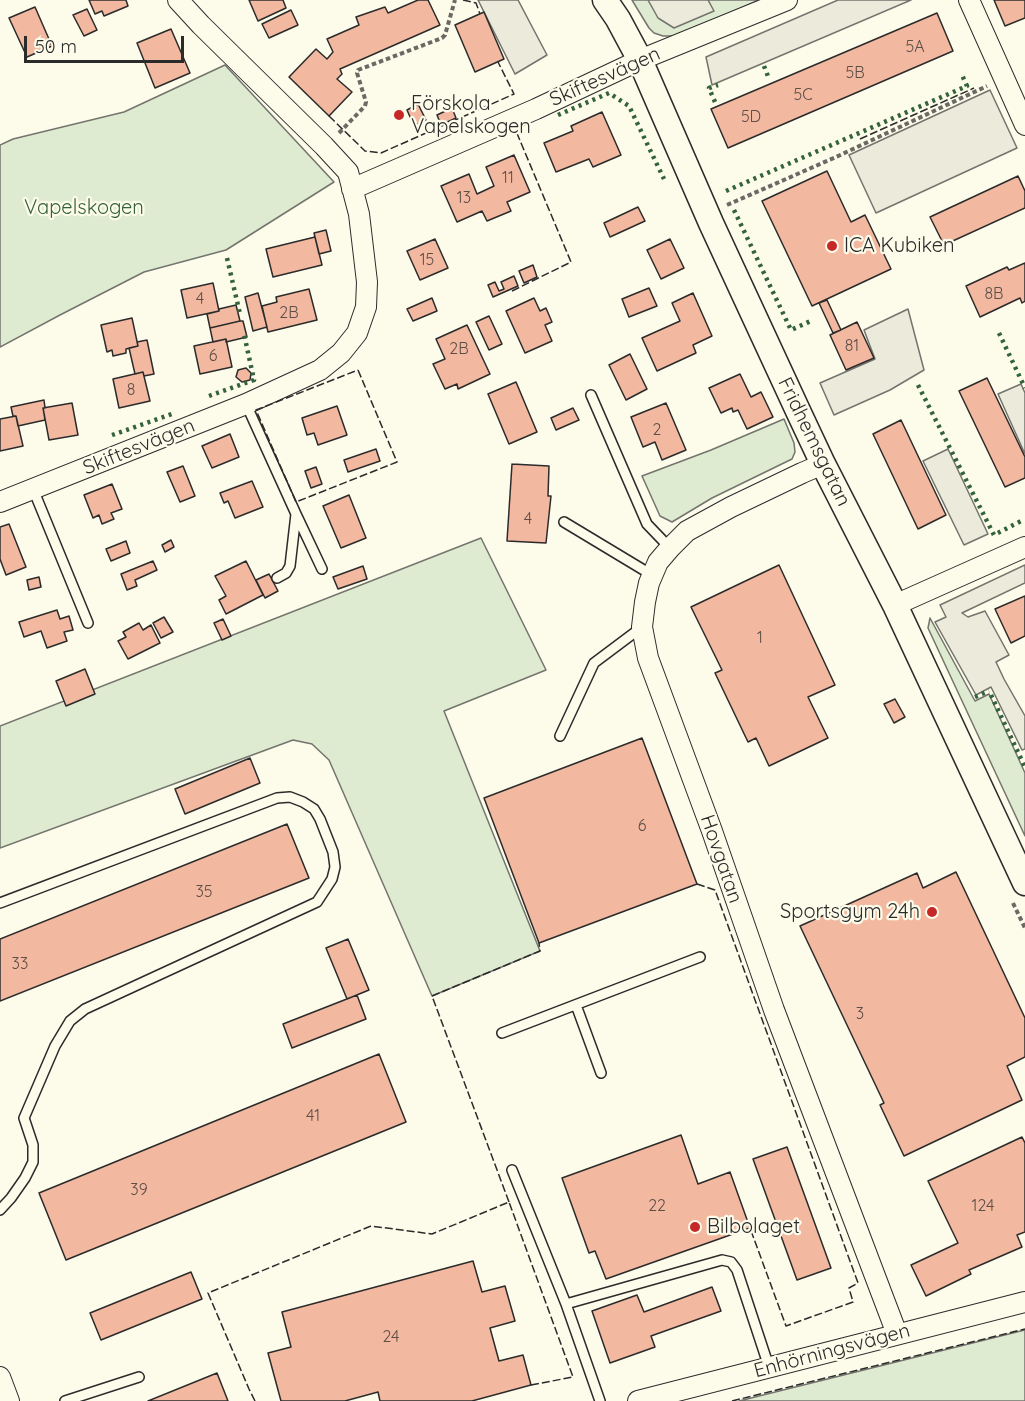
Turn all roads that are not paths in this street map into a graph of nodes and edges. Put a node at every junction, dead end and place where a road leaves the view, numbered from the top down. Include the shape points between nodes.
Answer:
1 (178, 0) edge
2 (605, 0) edge
3 (787, 0) edge
4 (969, 0) edge
5 (640, 60) junction
6 (1025, 125) edge
7 (352, 189) junction
8 (591, 396) dead end
9 (246, 404) junction
10 (823, 464) junction
11 (33, 489) junction
12 (0, 502) edge
13 (296, 514) junction
14 (564, 522) dead end
15 (1025, 547) edge
16 (670, 548) junction
17 (322, 569) dead end
18 (652, 575) junction
19 (277, 578) dead end
20 (895, 605) junction
21 (88, 622) dead end
22 (642, 627) junction
23 (560, 736) dead end
24 (1025, 883) edge
25 (0, 903) edge
26 (700, 957) dead end
27 (576, 1005) junction
28 (502, 1033) dead end
29 (601, 1073) dead end
30 (512, 1170) dead end
31 (0, 1210) edge
32 (1025, 1302) edge
33 (566, 1304) junction
34 (897, 1334) junction
35 (769, 1367) junction
36 (0, 1377) edge
37 (139, 1377) dead end
38 (9, 1401) edge
39 (65, 1401) edge
40 (600, 1401) edge
41 (638, 1401) edge

1 - 7 street via 348,172
2 - 5 street, Fridhemsgatan
3 - 5 street, Skiftesvägen
4 - 6 street
5 - 7 street, Skiftesvägen
5 - 10 street, Fridhemsgatan
7 - 9 street, Skiftesvägen via 367,282 366,307 357,333 320,370
8 - 16 lane via 647,524
9 - 11 street, Skiftesvägen
9 - 13 lane
10 - 16 street, Hovgatan via 687,531
10 - 20 street, Fridhemsgatan
11 - 12 street, Skiftesvägen
11 - 21 lane
13 - 17 lane
13 - 19 lane via 290,566
14 - 18 lane
15 - 20 street
16 - 18 street, Hovgatan
18 - 22 street, Hovgatan
20 - 24 street, Fridhemsgatan
22 - 23 lane via 594,663
22 - 34 street, Hovgatan via 648,658 774,1010
25 - 31 lane via 277,798 290,797 314,809 333,852 335,867 317,902 85,1009 70,1022 55,1046 24,1118 33,1145 33,1162
26 - 27 lane
27 - 28 lane
27 - 29 lane
30 - 33 lane
32 - 34 street, Enhörningsvägen
33 - 35 lane via 722,1260 731,1262
33 - 40 lane
34 - 35 street, Enhörningsvägen
35 - 41 street, Enhörningsvägen
36 - 38 street
37 - 39 lane

